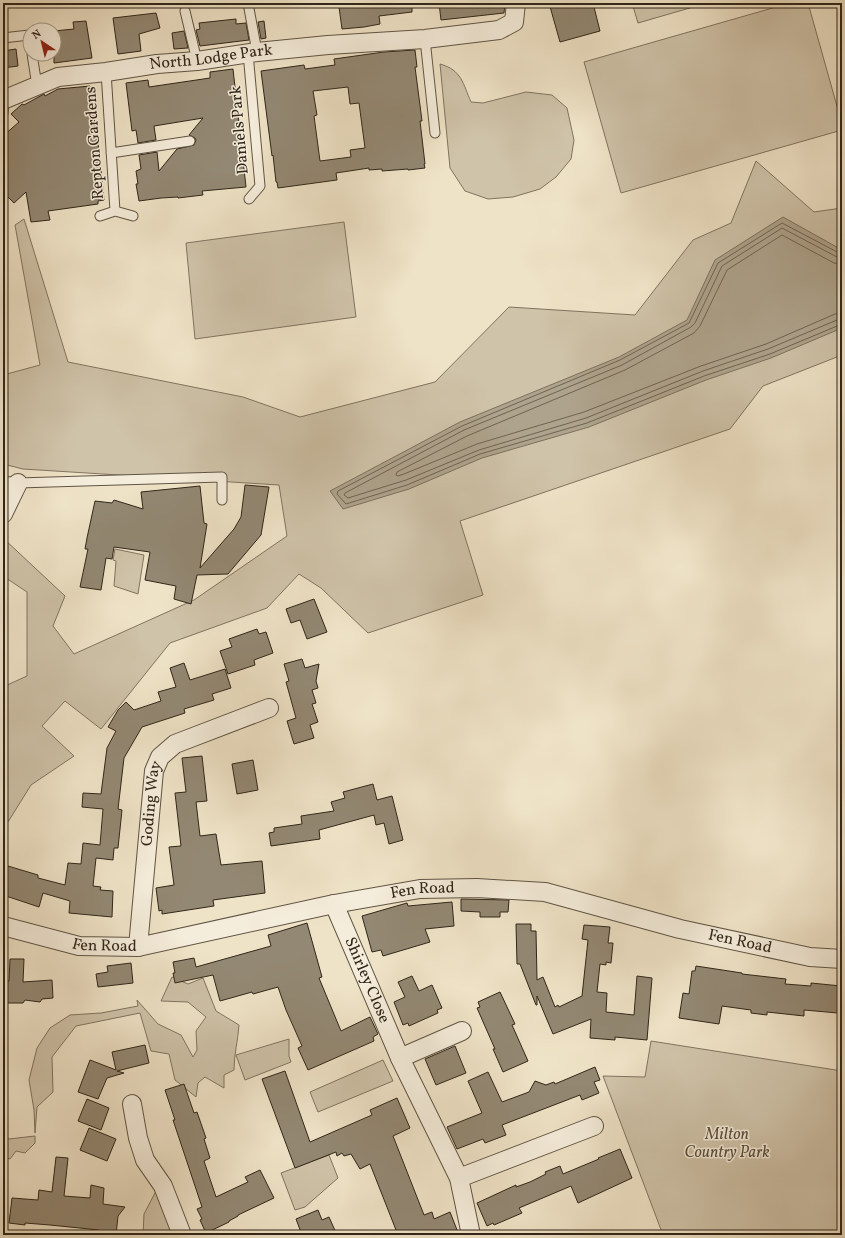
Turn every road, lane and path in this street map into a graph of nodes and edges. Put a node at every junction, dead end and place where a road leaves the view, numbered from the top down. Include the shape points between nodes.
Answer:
1 (248, 3) edge
2 (516, 3) edge
3 (185, 11) dead end
4 (22, 36) edge
5 (3, 38) edge
6 (425, 39) junction
7 (253, 53) junction
8 (197, 61) junction
9 (33, 62) edge
10 (106, 72) junction
11 (37, 86) junction
12 (3, 105) edge
13 (434, 133) dead end
14 (190, 141) dead end
15 (111, 153) junction
16 (249, 199) dead end
17 (115, 211) junction
18 (100, 216) dead end
19 (133, 216) dead end
20 (10, 482) edge
21 (222, 500) dead end
22 (3, 514) edge
23 (269, 708) dead end
24 (334, 904) junction
25 (3, 926) edge
26 (138, 947) junction
27 (842, 959) edge
28 (462, 1031) dead end
29 (400, 1058) junction
30 (132, 1104) dead end
31 (594, 1126) dead end
32 (459, 1178) junction
33 (182, 1235) edge
34 (471, 1235) edge

1 - 7 lane, Daniels Park
2 - 6 street, North Lodge Park via 514,22 499,30
3 - 8 lane
4 - 5 lane
6 - 7 street, North Lodge Park
6 - 13 lane
7 - 8 street, North Lodge Park
7 - 16 lane, Daniels Park via 260,186
8 - 10 street, North Lodge Park
9 - 11 lane
10 - 11 street, North Lodge Park via 58,77
10 - 15 lane, Repton Gardens
11 - 12 street, North Lodge Park
14 - 15 lane
15 - 17 lane, Repton Gardens
17 - 18 lane, Repton Gardens
17 - 19 lane, Repton Gardens
20 - 21 lane via 222,477
20 - 22 street
23 - 26 street, Goding Way via 175,744 160,756 154,771
24 - 26 street, Fen Road
24 - 27 street, Fen Road via 420,889 477,888 545,892 680,929 810,957
24 - 29 street, Shirley Close
25 - 26 street, Fen Road via 79,946
28 - 29 street
29 - 32 street, Shirley Close
30 - 33 street via 145,1160 163,1186
31 - 32 street
32 - 34 street, Shirley Close

